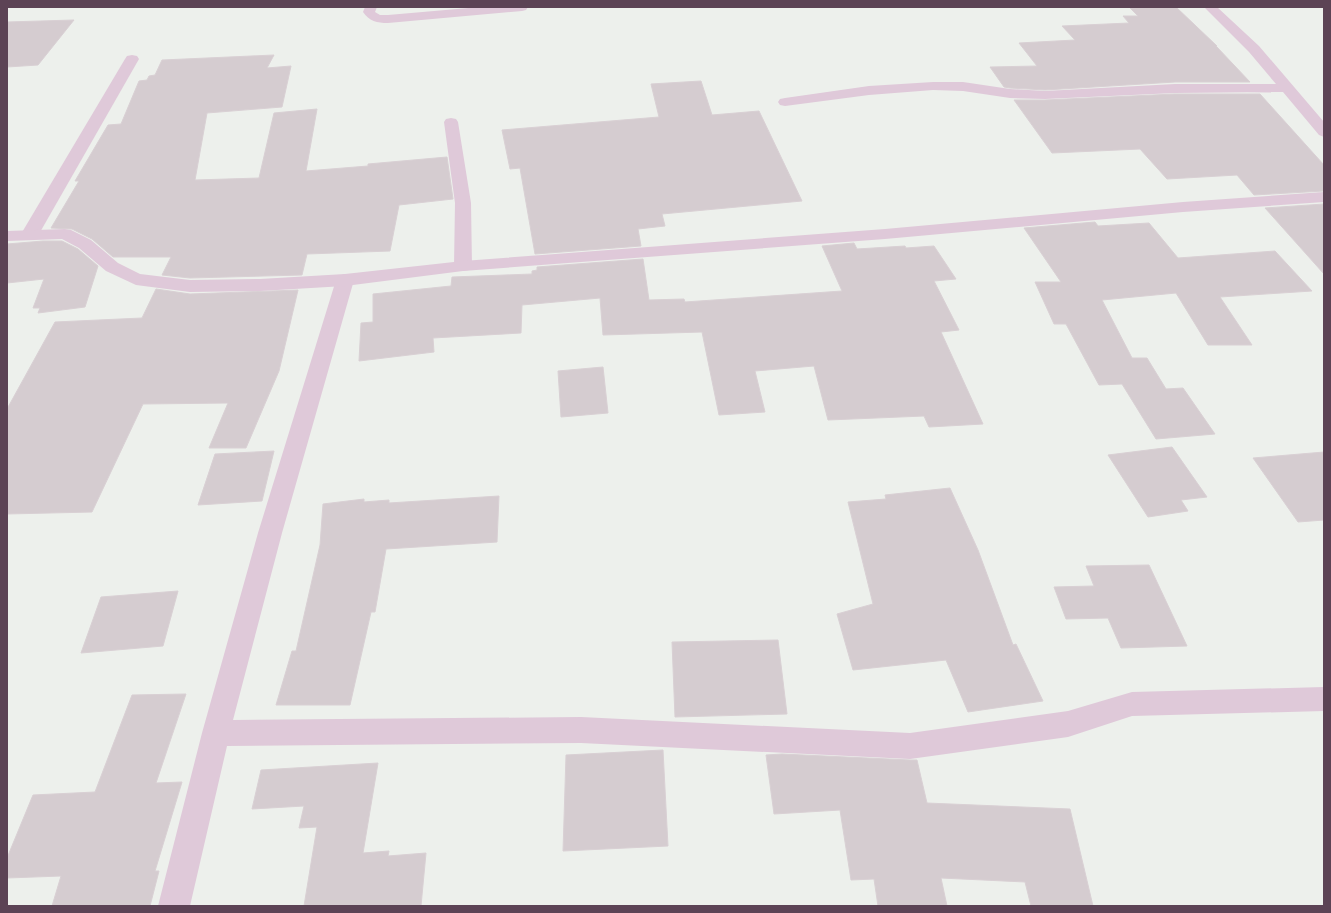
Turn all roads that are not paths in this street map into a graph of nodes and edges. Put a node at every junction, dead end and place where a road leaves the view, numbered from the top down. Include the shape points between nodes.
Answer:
1 (371, 7) edge
2 (522, 7) edge
3 (1210, 7) edge
4 (132, 59) dead end
5 (1287, 88) junction
6 (785, 102) dead end
7 (451, 122) dead end
8 (1324, 132) edge
9 (1324, 197) edge
10 (30, 234) junction
11 (7, 236) edge
12 (463, 266) junction
13 (345, 280) junction
14 (1324, 699) edge
15 (216, 733) junction
16 (174, 906) edge

1 - 2 street via 369,12 375,18 388,19
3 - 5 street via 1254,49
4 - 10 street
5 - 6 street via 1195,88 1028,96 956,86 870,90
5 - 8 street
7 - 12 street via 463,203
9 - 12 street
10 - 11 street
10 - 13 street via 65,234 85,244 112,267 136,279 190,286
12 - 13 street
13 - 15 street via 268,540
14 - 15 street via 1132,704 1068,724 910,746 581,730
15 - 16 street

